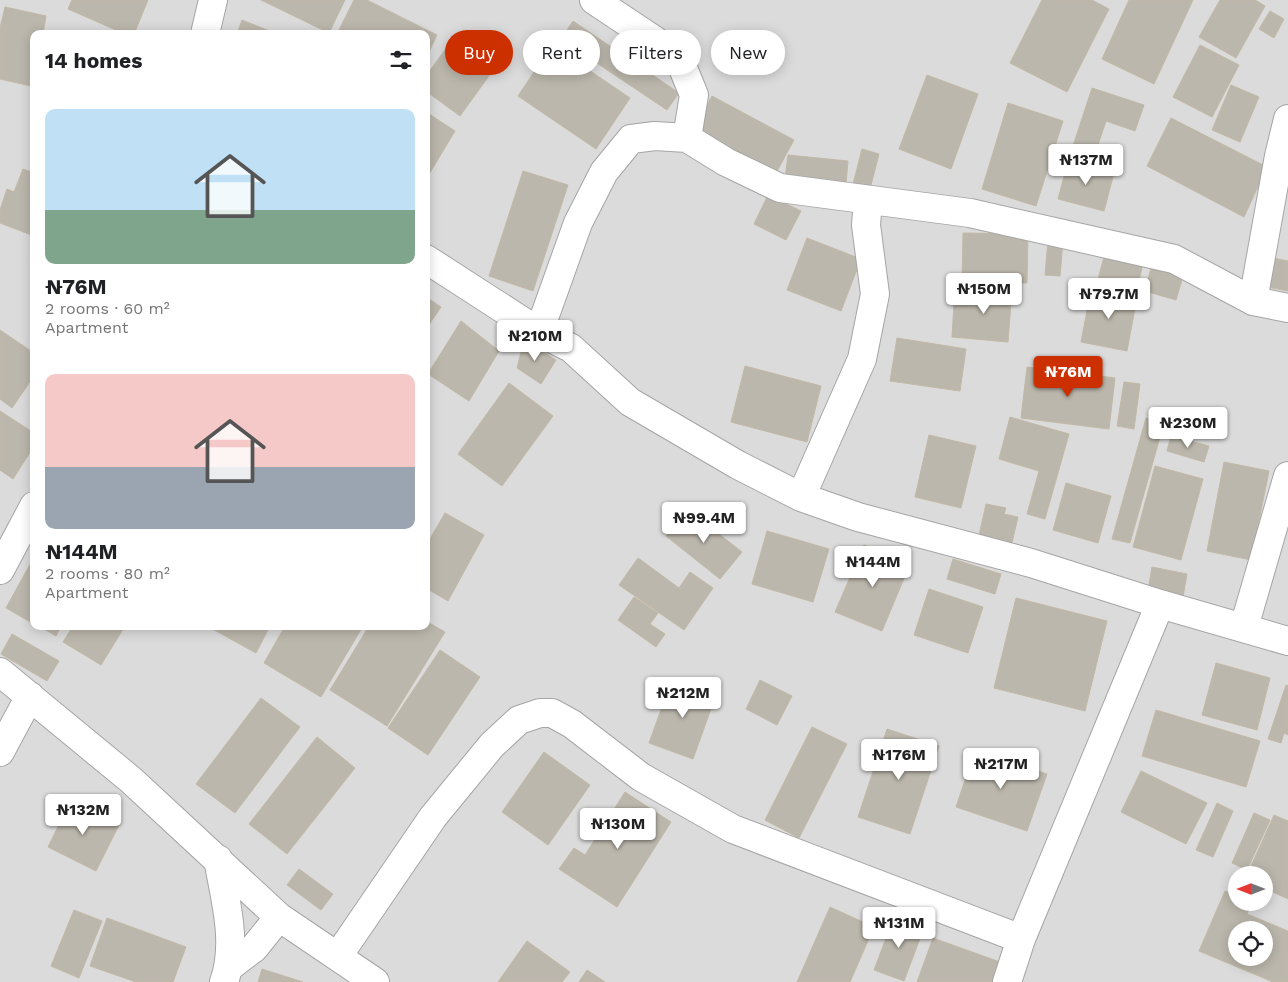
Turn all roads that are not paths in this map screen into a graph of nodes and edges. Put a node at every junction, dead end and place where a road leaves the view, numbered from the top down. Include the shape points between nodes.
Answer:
1 (213, 0) edge
2 (594, 0) edge
3 (206, 30) edge
4 (1288, 119) edge
5 (687, 138) junction
6 (868, 200) junction
7 (430, 262) edge
8 (1253, 301) junction
9 (1288, 308) edge
10 (539, 332) junction
11 (1288, 476) edge
12 (801, 497) junction
13 (30, 514) edge
14 (0, 570) edge
15 (1160, 604) junction
16 (1244, 628) junction
17 (1288, 641) edge
18 (0, 672) edge
19 (30, 696) junction
20 (0, 752) edge
21 (218, 859) junction
22 (279, 917) junction
23 (1021, 939) junction
24 (338, 956) junction
25 (226, 975) edge
26 (374, 982) edge
27 (1006, 982) edge

1 - 3 street
2 - 5 street via 678,56 694,95
4 - 8 street
5 - 6 street via 726,162 780,188
5 - 10 street via 631,138 612,160 578,224
6 - 8 street via 970,213 1174,259
6 - 12 street via 866,226 875,294 862,359
7 - 10 street
8 - 9 street
10 - 12 street via 571,348 630,402 738,465
11 - 16 street
12 - 15 street via 858,517 1031,563
13 - 14 street
15 - 16 street
15 - 23 street
16 - 17 street
18 - 19 street
19 - 20 street
19 - 21 street via 131,780
21 - 22 street
21 - 25 street via 229,920
22 - 24 street
22 - 25 street
23 - 24 street via 733,829 641,777 572,724 552,713 540,713 519,720 492,745 433,817
23 - 27 street
24 - 26 street

